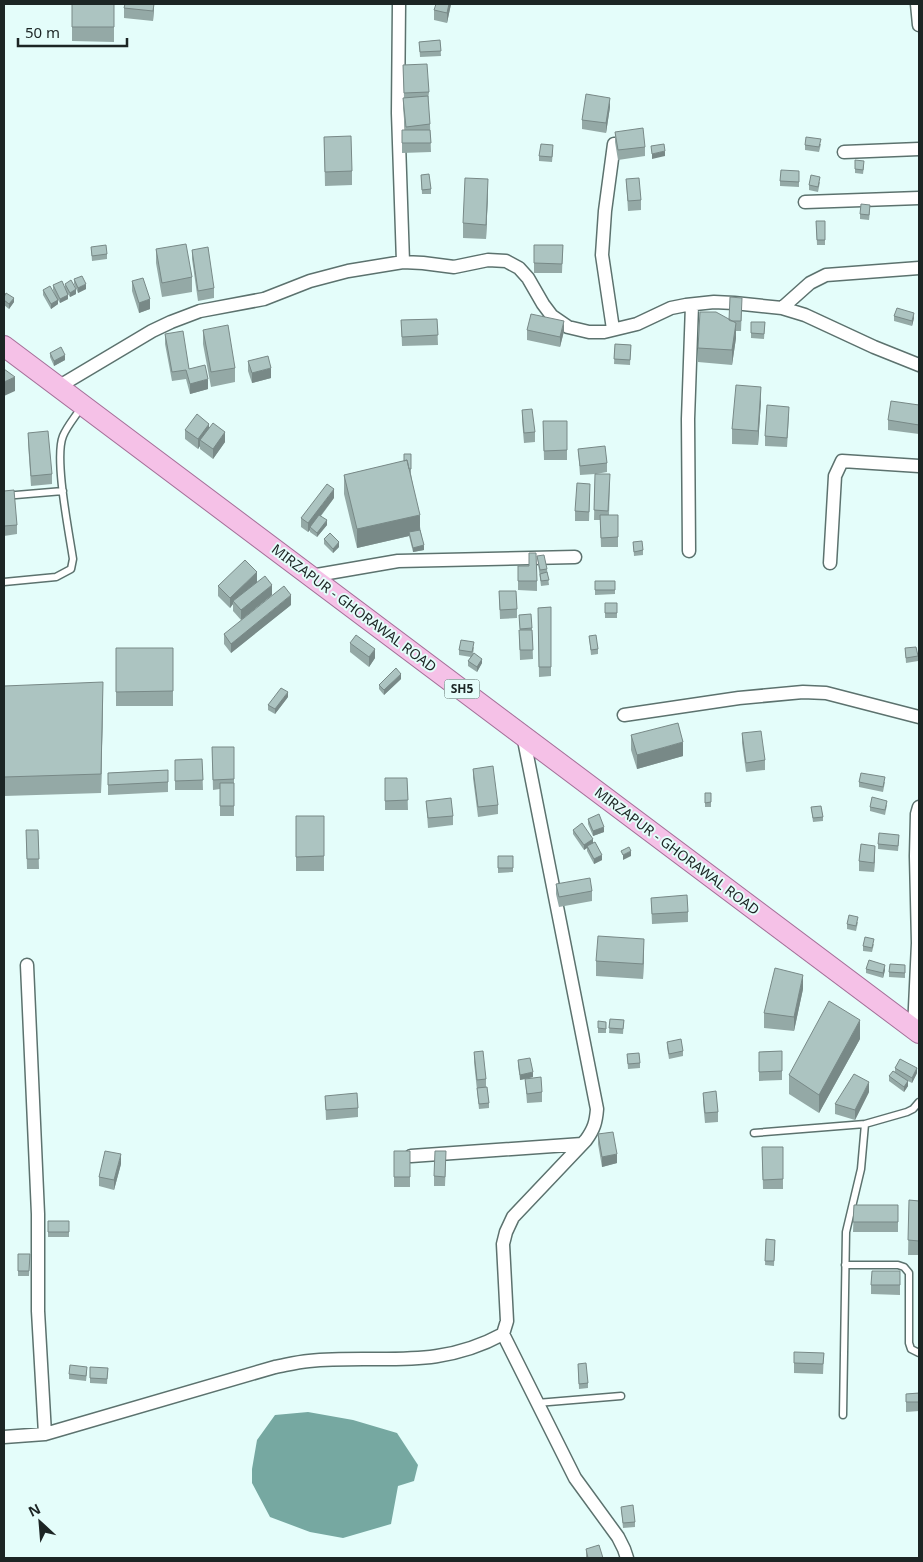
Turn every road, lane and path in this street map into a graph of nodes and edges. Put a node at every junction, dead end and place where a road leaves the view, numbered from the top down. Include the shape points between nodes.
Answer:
1 (400, 4) edge
2 (917, 4) edge
3 (919, 25) edge
4 (614, 144) edge
5 (919, 149) edge
6 (844, 152) dead end
7 (919, 198) edge
8 (805, 202) dead end
9 (403, 262) junction
10 (919, 268) edge
11 (692, 305) junction
12 (782, 308) junction
13 (612, 329) junction
14 (4, 346) edge
15 (919, 365) edge
16 (58, 387) junction
17 (82, 406) junction
18 (919, 466) edge
19 (63, 491) junction
20 (4, 496) edge
21 (688, 551) dead end
22 (575, 557) dead end
23 (830, 564) dead end
24 (312, 576) junction
25 (4, 582) edge
26 (624, 715) dead end
27 (919, 717) edge
28 (523, 735) junction
29 (919, 807) edge
30 (27, 965) dead end
31 (916, 1031) edge
32 (919, 1102) edge
33 (865, 1124) junction
34 (754, 1133) dead end
35 (582, 1144) junction
36 (411, 1156) edge
37 (845, 1266) junction
38 (503, 1334) junction
39 (919, 1353) edge
40 (621, 1396) dead end
41 (537, 1403) junction
42 (843, 1415) dead end
43 (45, 1434) junction
44 (4, 1437) edge
45 (627, 1558) edge

1 - 9 street via 398,113
2 - 3 street
4 - 13 street via 602,255
5 - 6 street
7 - 8 street
9 - 13 street via 454,266 488,260 506,261 519,268 552,316 562,323 589,332
9 - 16 street via 348,271 264,299 178,319
10 - 12 street via 826,276 810,283
11 - 12 street via 714,302
11 - 13 street via 671,308 637,324
11 - 21 street
12 - 15 street
14 - 16 main road, MIRZAPUR - GHORAWAL ROAD / SH5
16 - 17 main road, MIRZAPUR - GHORAWAL ROAD / SH5
17 - 19 lane via 63,436 60,469
17 - 24 main road, MIRZAPUR - GHORAWAL ROAD / SH5
18 - 23 street via 842,461 835,476
19 - 20 lane
19 - 25 lane via 71,569 56,577
22 - 24 street via 398,561
24 - 28 main road, MIRZAPUR - GHORAWAL ROAD / SH5
26 - 27 street via 803,692 826,693
28 - 31 main road, MIRZAPUR - GHORAWAL ROAD / SH5
28 - 35 street via 597,1110 593,1131
29 - 31 street
30 - 43 street
32 - 33 lane via 907,1112
33 - 34 lane
33 - 37 lane via 861,1169 846,1232
35 - 36 street
35 - 38 street via 513,1217 506,1232 503,1244 507,1321
37 - 39 lane via 904,1267 909,1273 909,1343 911,1349
37 - 42 lane
38 - 41 street
38 - 43 street via 450,1355 423,1359 309,1361 275,1367
40 - 41 lane
41 - 45 street via 575,1478 618,1537
43 - 44 street

